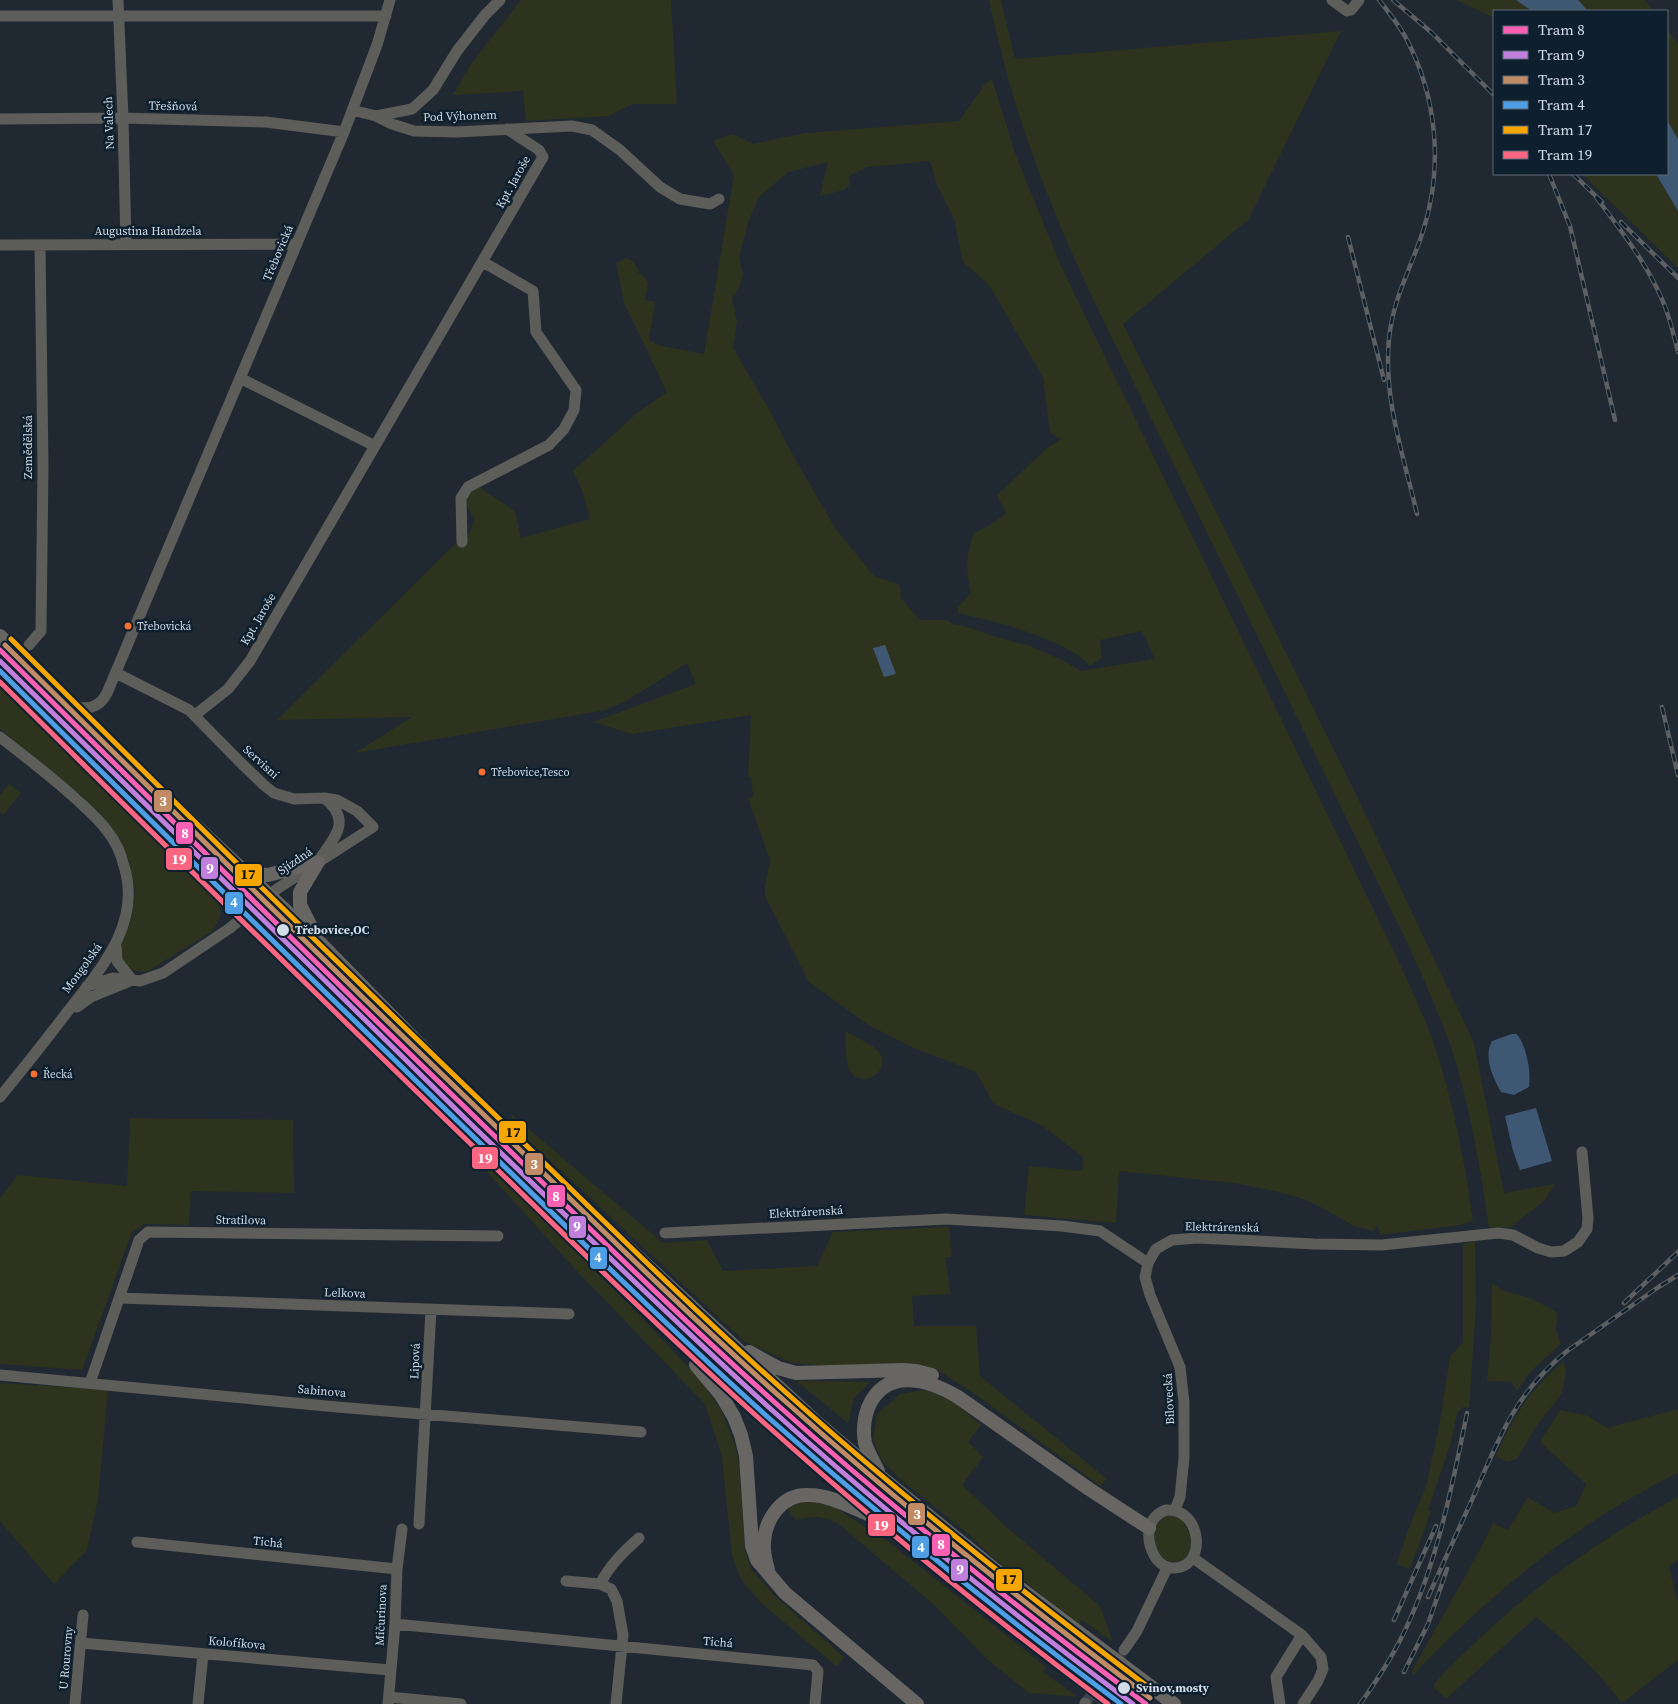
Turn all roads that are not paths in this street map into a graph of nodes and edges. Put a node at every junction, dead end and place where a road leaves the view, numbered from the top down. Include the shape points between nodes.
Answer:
1 (118, 0) edge
2 (390, 0) edge
3 (500, 0) edge
4 (1332, 0) edge
5 (1364, 1) edge
6 (0, 16) edge
7 (119, 16) junction
8 (386, 16) junction
9 (352, 110) junction
10 (376, 116) junction
11 (123, 118) junction
12 (0, 119) edge
13 (506, 129) junction
14 (344, 132) junction
15 (719, 199) dead end
16 (126, 244) junction
17 (297, 244) junction
18 (0, 245) edge
19 (40, 246) junction
20 (483, 262) junction
21 (240, 378) junction
22 (375, 446) junction
23 (462, 542) dead end
24 (0, 636) edge
25 (29, 645) dead end
26 (0, 667) edge
27 (116, 673) junction
28 (70, 704) junction
29 (195, 715) junction
30 (0, 737) edge
31 (324, 798) junction
32 (373, 827) joint
33 (318, 862) junction
34 (236, 865) junction
35 (270, 896) junction
36 (246, 916) junction
37 (320, 943) junction
38 (116, 946) junction
39 (132, 980) junction
40 (88, 986) junction
41 (61, 1021) junction
42 (0, 1097) edge
43 (1582, 1152) dead end
44 (665, 1234) dead end
45 (498, 1236) dead end
46 (1148, 1263) junction
47 (119, 1298) junction
48 (431, 1310) junction
49 (569, 1314) dead end
50 (656, 1317) junction
51 (724, 1338) junction
52 (0, 1375) edge
53 (90, 1383) junction
54 (426, 1413) junction
55 (1004, 1428) junction
56 (641, 1432) dead end
57 (882, 1478) junction
58 (1175, 1510) junction
59 (882, 1520) junction
60 (419, 1524) dead end
61 (1149, 1528) junction
62 (402, 1529) dead end
63 (639, 1538) dead end
64 (137, 1542) dead end
65 (1193, 1558) junction
66 (1167, 1568) junction
67 (397, 1569) junction
68 (770, 1576) junction
69 (566, 1581) dead end
70 (600, 1584) junction
71 (83, 1615) dead end
72 (395, 1624) junction
73 (1302, 1635) junction
74 (81, 1643) junction
75 (622, 1647) junction
76 (1124, 1650) tunnel mouth
77 (203, 1654) junction
78 (390, 1670) junction
79 (389, 1700) edge
80 (75, 1704) edge
81 (198, 1704) edge
82 (461, 1704) edge
83 (616, 1704) edge
84 (815, 1704) edge
85 (917, 1704) edge
86 (1110, 1704) edge
87 (1174, 1704) edge
88 (1280, 1704) edge
89 (1303, 1704) edge

1 - 7 street, Na Valech
2 - 8 street, Třebovická
3 - 10 street via 457,51 433,90 412,109
4 - 5 street via 1347,11
6 - 7 street
7 - 8 street
7 - 11 street, Na Valech
8 - 9 street, Třebovická
9 - 10 street, Pod Výhonem
9 - 14 street, Třebovická
10 - 13 street, Pod Výhonem via 414,132
11 - 12 street, Třešňová
11 - 14 street, Třešňová via 266,122
11 - 16 street, Na Valech
13 - 15 street, Pod Výhonem via 572,126 592,130 606,138 660,187 680,199 710,204
13 - 20 street, Kpt. Jaroše via 539,150 543,157
14 - 17 street, Třebovická
16 - 17 street, Augustina Handzela
16 - 19 street, Augustina Handzela
17 - 21 street, Třebovická
18 - 19 street, Augustina Handzela
19 - 25 street, Zemědělská via 41,631
20 - 22 street, Kpt. Jaroše
20 - 23 street via 533,291 536,332 576,390 574,410 549,445 468,487 462,498
21 - 22 street
21 - 27 street, Třebovická
22 - 29 street, Kpt. Jaroše via 242,673 221,696
24 - 28 main road
26 - 36 main road
27 - 28 street, Třebovická via 100,704 85,708
27 - 29 street via 184,706
28 - 34 main road
29 - 31 street, Servisní via 270,790 290,798
30 - 38 street, Mongolská via 50,775 91,813 115,842 126,870 129,895 126,918
31 - 32 street, Servisní via 351,806
31 - 33 street via 338,812 339,827
32 - 33 street, Sjízdná
33 - 34 main road via 268,875 255,874
33 - 35 street, Sjízdná
33 - 37 main road via 300,892 300,905
34 - 35 main road
35 - 36 street, Sjízdná
35 - 37 main road
36 - 39 street, Sjízdná via 163,973 148,980
36 - 50 main road
37 - 51 main road via 463,1089
38 - 39 street via 117,961
38 - 40 street, Mongolská
39 - 40 street via 113,978
39 - 41 street via 90,997
40 - 41 street, Mongolská
41 - 42 street, Mongolská
43 - 46 street, Elektrárenská via 1587,1229 1578,1242 1564,1251 1551,1252 1512,1235 1498,1233 1382,1245 1198,1238 1172,1240 1156,1249
44 - 46 street, Elektrárenská via 946,1219 1100,1231
45 - 47 street, Stratilova via 148,1232 139,1240
46 - 58 street, Bílovecká via 1146,1277 1150,1295 1180,1367 1184,1402 1184,1458 1180,1497
47 - 48 street, Lelkova
47 - 53 street, Stratilova
48 - 49 street, Lelkova
48 - 54 street, Lipová
50 - 59 main road
50 - 68 main road via 712,1384 734,1417 746,1456 752,1546 757,1560
51 - 55 main road via 766,1362 792,1372 904,1370 930,1375 963,1391
51 - 57 main road
52 - 53 street, Sabinova
53 - 54 street, Sabinova
54 - 56 street, Sabinova
54 - 60 street
55 - 57 main road via 938,1386 915,1380 887,1385 871,1402 864,1427 865,1442
55 - 61 main road via 1088,1489
57 - 87 main road via 993,1568
58 - 61 street via 1158,1514
58 - 65 street via 1187,1516 1194,1531 1196,1546
59 - 68 main road via 822,1497 802,1495 790,1499 774,1513 766,1531 764,1549
59 - 86 main road
61 - 66 street via 1153,1553
62 - 67 street, Mičurinova
63 - 70 street via 619,1556
64 - 67 street, Tichá
65 - 66 street via 1182,1567
65 - 73 street
66 - 76 street via 1141,1623
67 - 72 street, Mičurinova
68 - 85 main road via 785,1593
69 - 70 street
70 - 75 street via 611,1589 617,1601
71 - 74 street, U Rourovny
72 - 75 street, Tichá
72 - 78 street, Mičurinova
73 - 88 street via 1276,1677
73 - 89 street via 1321,1657 1323,1669
74 - 77 street, Kolofíkova
74 - 80 street, U Rourovny
75 - 83 street
75 - 84 street, Tichá via 813,1665 818,1671
77 - 78 street, Kolofíkova
77 - 81 street
78 - 79 street, Mičurinova
79 - 82 street

